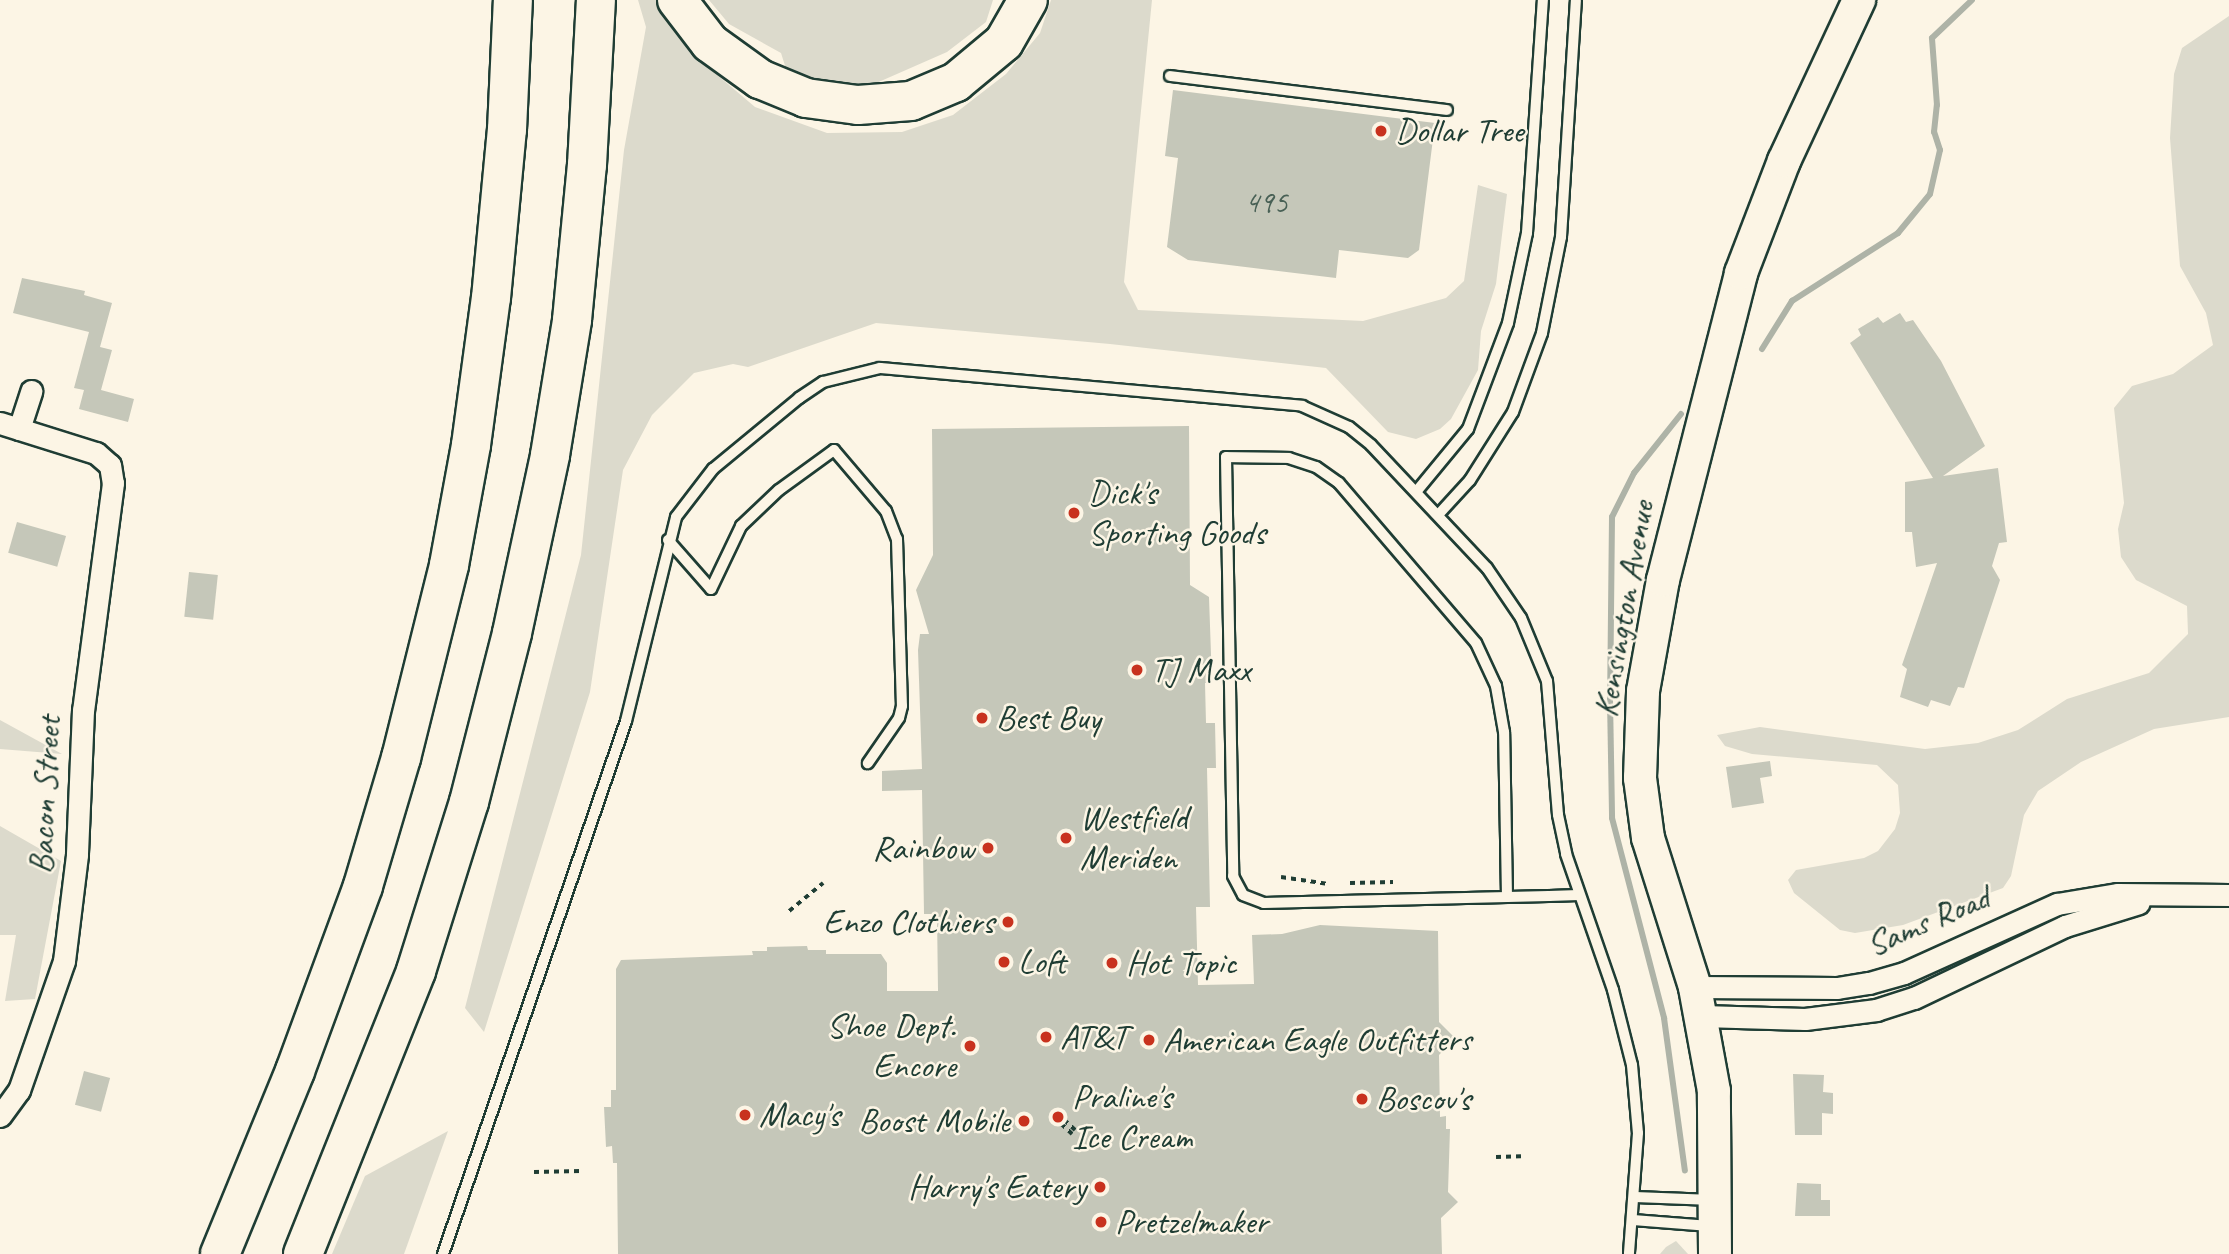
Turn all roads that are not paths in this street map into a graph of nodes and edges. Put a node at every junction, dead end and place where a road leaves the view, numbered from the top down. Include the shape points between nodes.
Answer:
1 (513, 0) edge
2 (596, 0) edge
3 (677, 0) edge
4 (1028, 0) edge
5 (1543, 0) edge
6 (1576, 0) edge
7 (1859, 0) edge
8 (1170, 76) dead end
9 (1447, 110) dead end
10 (31, 391) dead end
11 (10, 426) edge
12 (1416, 492) junction
13 (1438, 515) junction
14 (668, 540) junction
15 (868, 764) dead end
16 (2184, 893) junction
17 (1579, 895) junction
18 (2229, 895) edge
19 (1507, 897) junction
20 (1699, 1002) junction
21 (0, 1116) edge
22 (1635, 1197) junction
23 (1633, 1220) junction
24 (1716, 1227) edge
25 (220, 1254) edge
26 (303, 1254) edge
27 (443, 1254) edge
28 (1629, 1254) edge

1 - 25 highway via 507,130 491,298 449,565 366,876 295,1071
2 - 26 highway via 589,142 572,320 550,455 512,633 468,802 420,958
3 - 4 highway via 710,43 760,79 806,98 858,105 920,99 965,77 1004,42
5 - 12 lane via 1527,233 1508,323 1468,429
6 - 13 lane via 1561,237 1542,333 1513,412 1470,480
7 - 20 main road, Kensington Avenue via 1784,161 1741,273 1650,641 1639,733 1646,824
8 - 9 lane
10 - 11 street
11 - 21 street, Bacon Street via 96,453 110,465 113,483 83,710 77,855 64,961 19,1090
12 - 13 lane
12 - 14 lane via 1349,427 1302,406 880,368 823,383 788,407 691,492
13 - 17 lane via 1504,590 1536,648 1552,718 1558,814
14 - 15 lane via 711,589 741,526 834,450 886,511 897,539 902,706
14 - 27 lane via 626,721
16 - 18 street, Sams Road
16 - 20 street, Sams Road via 2087,897 2057,904 1869,983 1837,988 1732,984
16 - 20 street, Sams Road via 2065,926 1914,998 1876,1010 1805,1018
17 - 19 lane
17 - 22 lane via 1613,990 1632,1065 1637,1097
19 - 19 lane via 1264,903 1243,895 1237,887 1233,876 1226,457 1289,458 1315,467 1339,483 1476,643 1496,686 1504,732
20 - 24 main road, Kensington Avenue via 1714,1091
22 - 23 lane
22 - 24 lane
23 - 24 lane
23 - 28 lane

